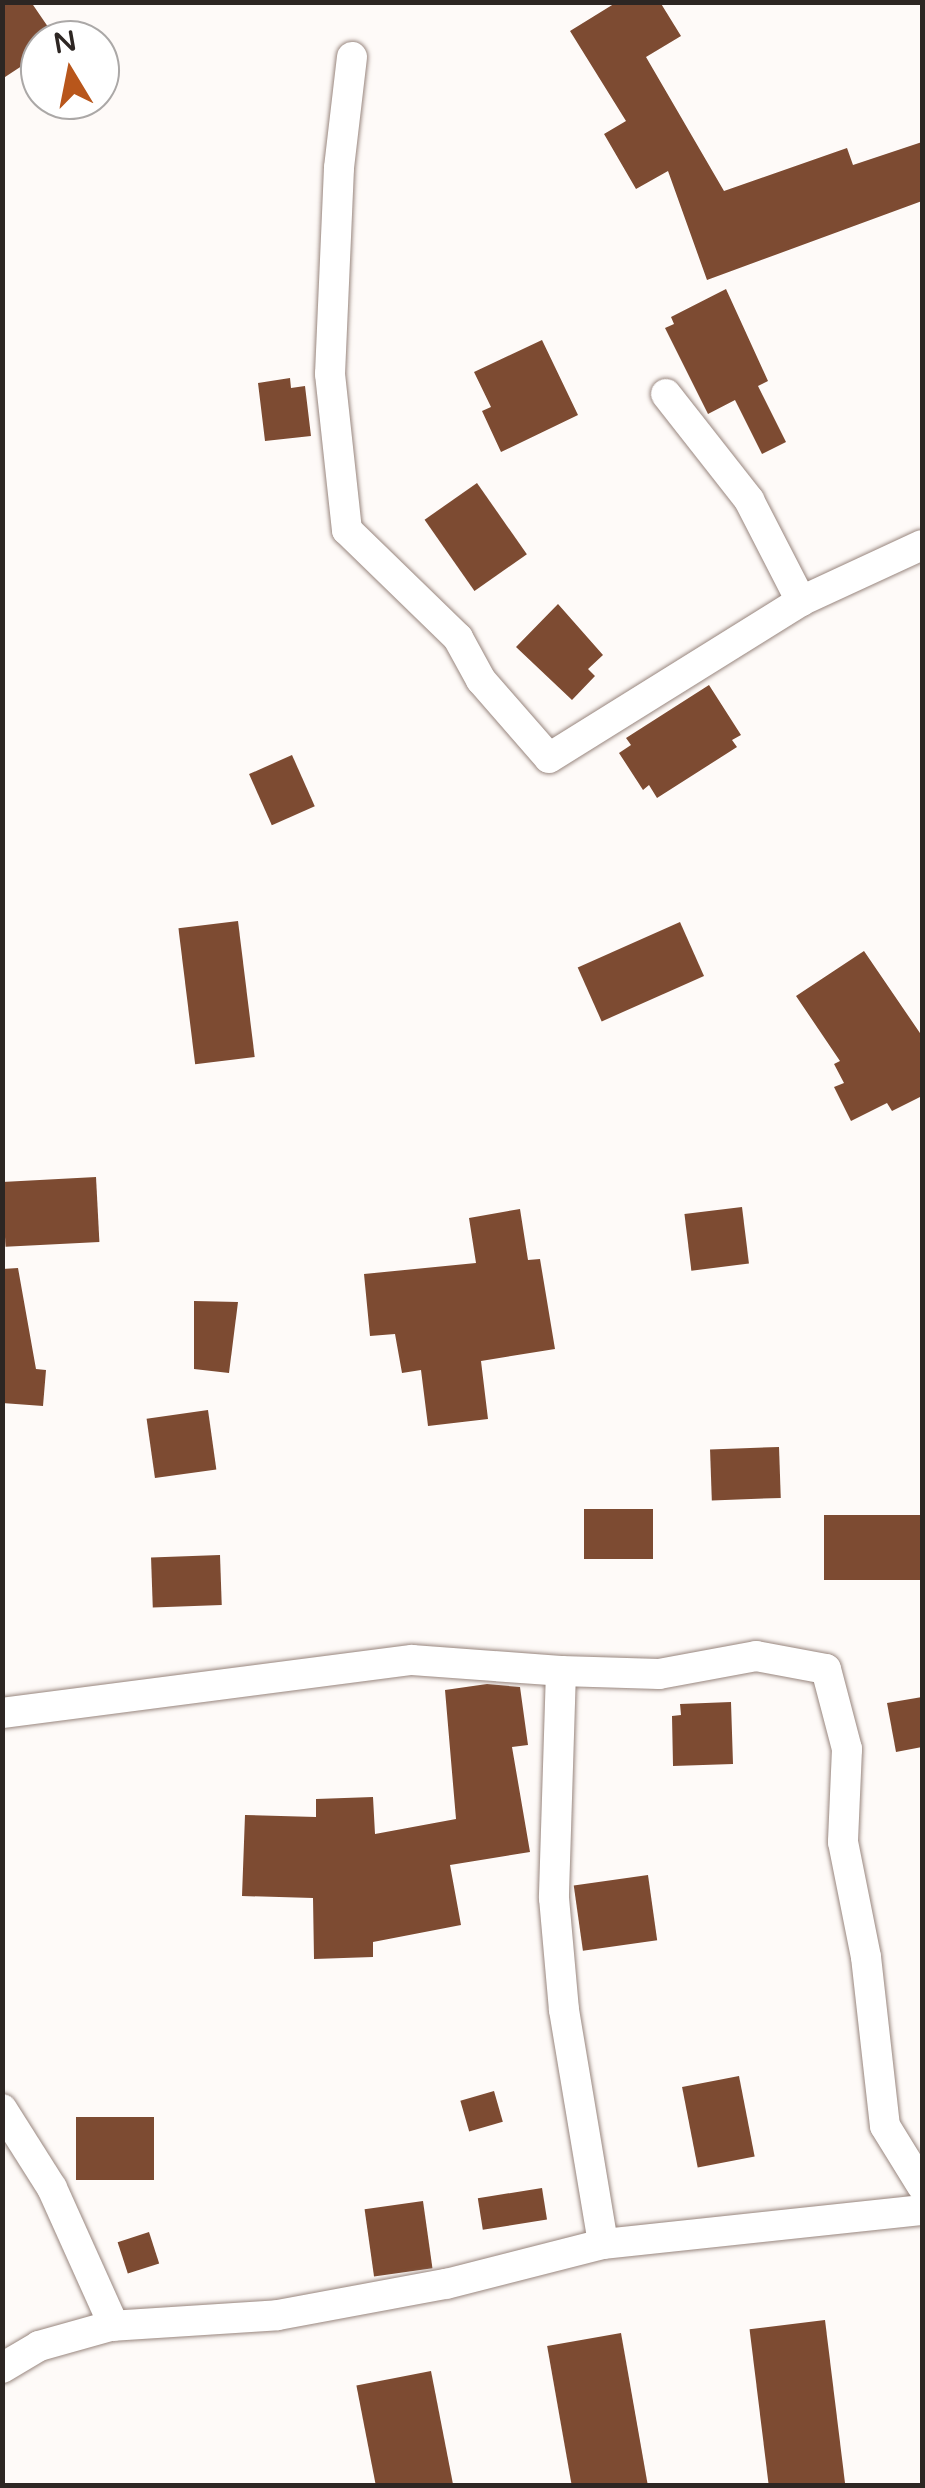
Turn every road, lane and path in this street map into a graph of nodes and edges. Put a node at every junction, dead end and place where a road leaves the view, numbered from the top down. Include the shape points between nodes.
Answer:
1 (352, 57) dead end
2 (666, 394) dead end
3 (922, 544) edge
4 (801, 602) junction
5 (561, 1670) junction
6 (2, 1714) edge
7 (2, 2109) edge
8 (922, 2186) edge
9 (922, 2210) edge
10 (603, 2244) junction
11 (114, 2326) junction
12 (2, 2368) edge

1 - 4 street via 339,168 330,374 347,530 458,638 481,680 549,758
2 - 4 street via 749,500
3 - 4 street
5 - 6 street via 412,1660
5 - 8 street via 659,1674 756,1656 826,1669 847,1749 843,1842 866,1957 885,2126
5 - 10 street via 554,1898 564,2010
7 - 11 street via 52,2188
9 - 10 street
10 - 11 street via 446,2284 278,2315
11 - 12 street via 76,2332

